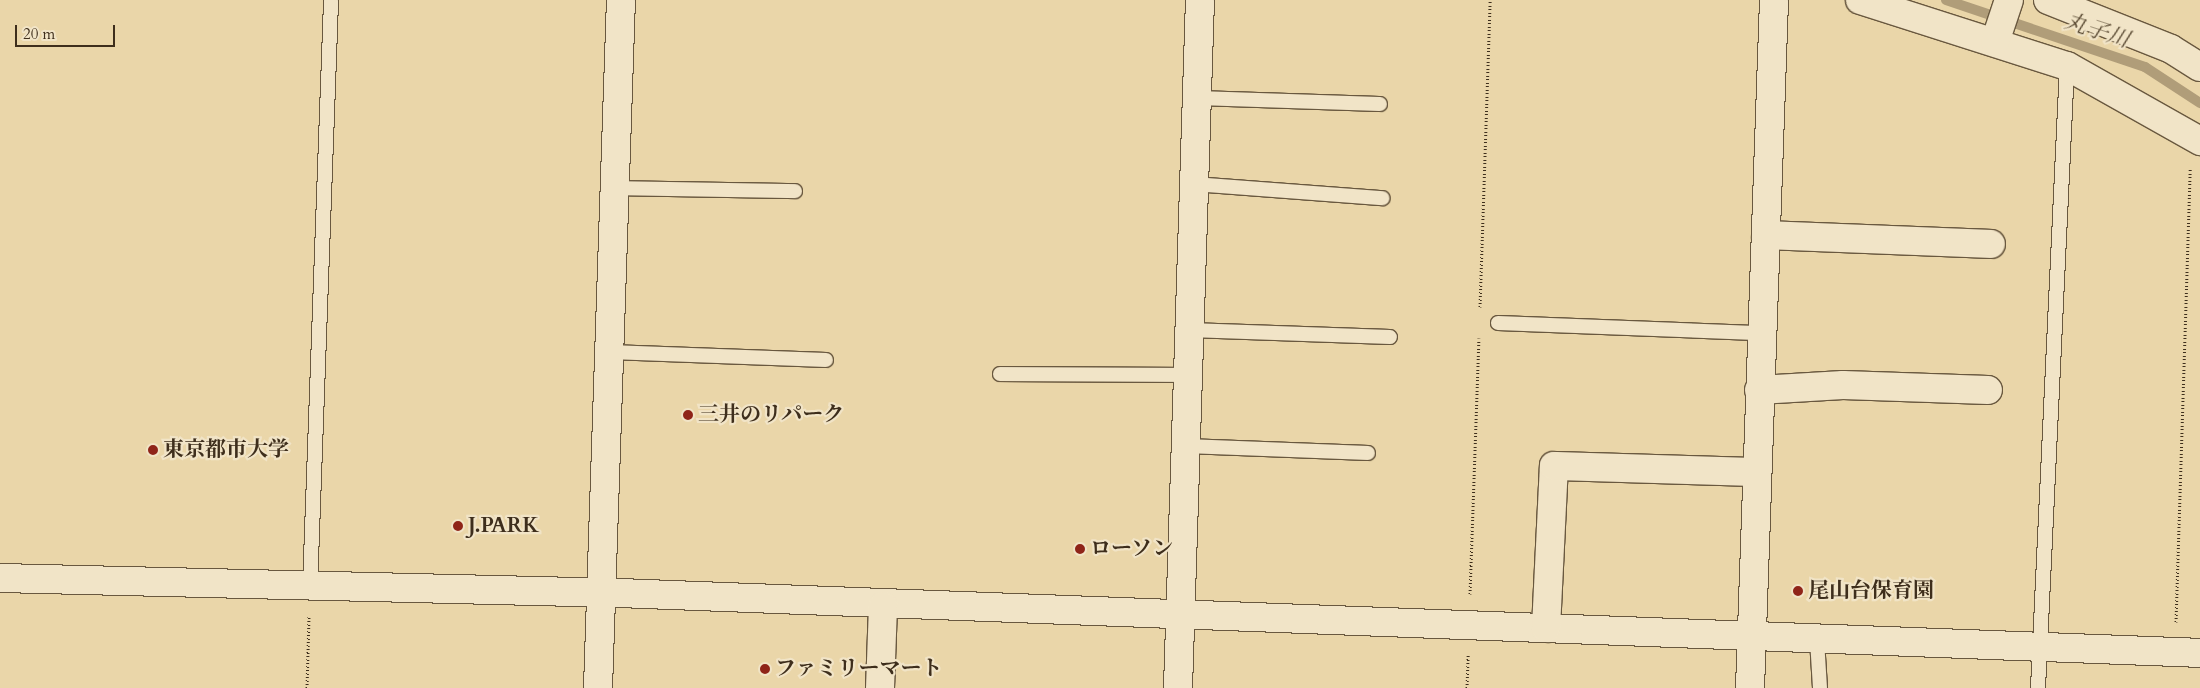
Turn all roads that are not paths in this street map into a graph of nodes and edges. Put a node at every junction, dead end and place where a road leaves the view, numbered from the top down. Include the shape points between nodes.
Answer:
1 (331, 0) edge
2 (621, 0) edge
3 (1200, 0) edge
4 (1774, 0) edge
5 (1860, 0) edge
6 (2009, 0) edge
7 (2048, 0) edge
8 (1995, 42) junction
9 (2067, 66) junction
10 (2200, 67) edge
11 (1196, 98) junction
12 (1380, 104) dead end
13 (2195, 139) edge
14 (1194, 184) junction
15 (616, 188) junction
16 (796, 191) dead end
17 (1382, 198) dead end
18 (1766, 235) junction
19 (1990, 244) dead end
20 (1498, 323) dead end
21 (1189, 330) junction
22 (1762, 333) junction
23 (1390, 337) dead end
24 (610, 352) junction
25 (826, 360) dead end
26 (1000, 374) dead end
27 (1188, 375) junction
28 (1759, 390) junction
29 (1988, 390) dead end
30 (1186, 446) junction
31 (1368, 453) dead end
32 (1756, 472) junction
33 (0, 578) edge
34 (310, 588) junction
35 (601, 592) junction
36 (883, 606) junction
37 (1180, 616) junction
38 (1546, 628) junction
39 (1753, 638) junction
40 (1817, 640) junction
41 (2040, 648) junction
42 (2188, 653) edge
43 (598, 688) edge
44 (880, 688) edge
45 (1178, 688) edge
46 (1750, 688) edge
47 (1820, 688) edge
48 (2038, 688) edge

1 - 34 lane
2 - 15 street
3 - 11 street
4 - 18 street
5 - 8 street
6 - 8 street
7 - 10 street via 2170,49
8 - 9 street
9 - 13 street
9 - 41 lane
11 - 12 lane
11 - 14 street
14 - 17 lane
14 - 21 street
15 - 16 lane
15 - 24 street
18 - 19 street
18 - 22 street
20 - 22 lane
21 - 23 lane
21 - 27 street
22 - 28 street
24 - 25 lane
24 - 35 street
26 - 27 lane
27 - 30 street
28 - 29 street via 1843,385
28 - 32 street
30 - 31 lane
30 - 37 street
32 - 38 street via 1554,466
32 - 39 street
33 - 34 street
34 - 35 street
35 - 36 street
35 - 43 street
36 - 37 street
36 - 44 street
37 - 38 street
37 - 45 street
38 - 39 street
39 - 40 street
39 - 46 street
40 - 41 street
40 - 47 lane
41 - 42 street
41 - 48 lane

